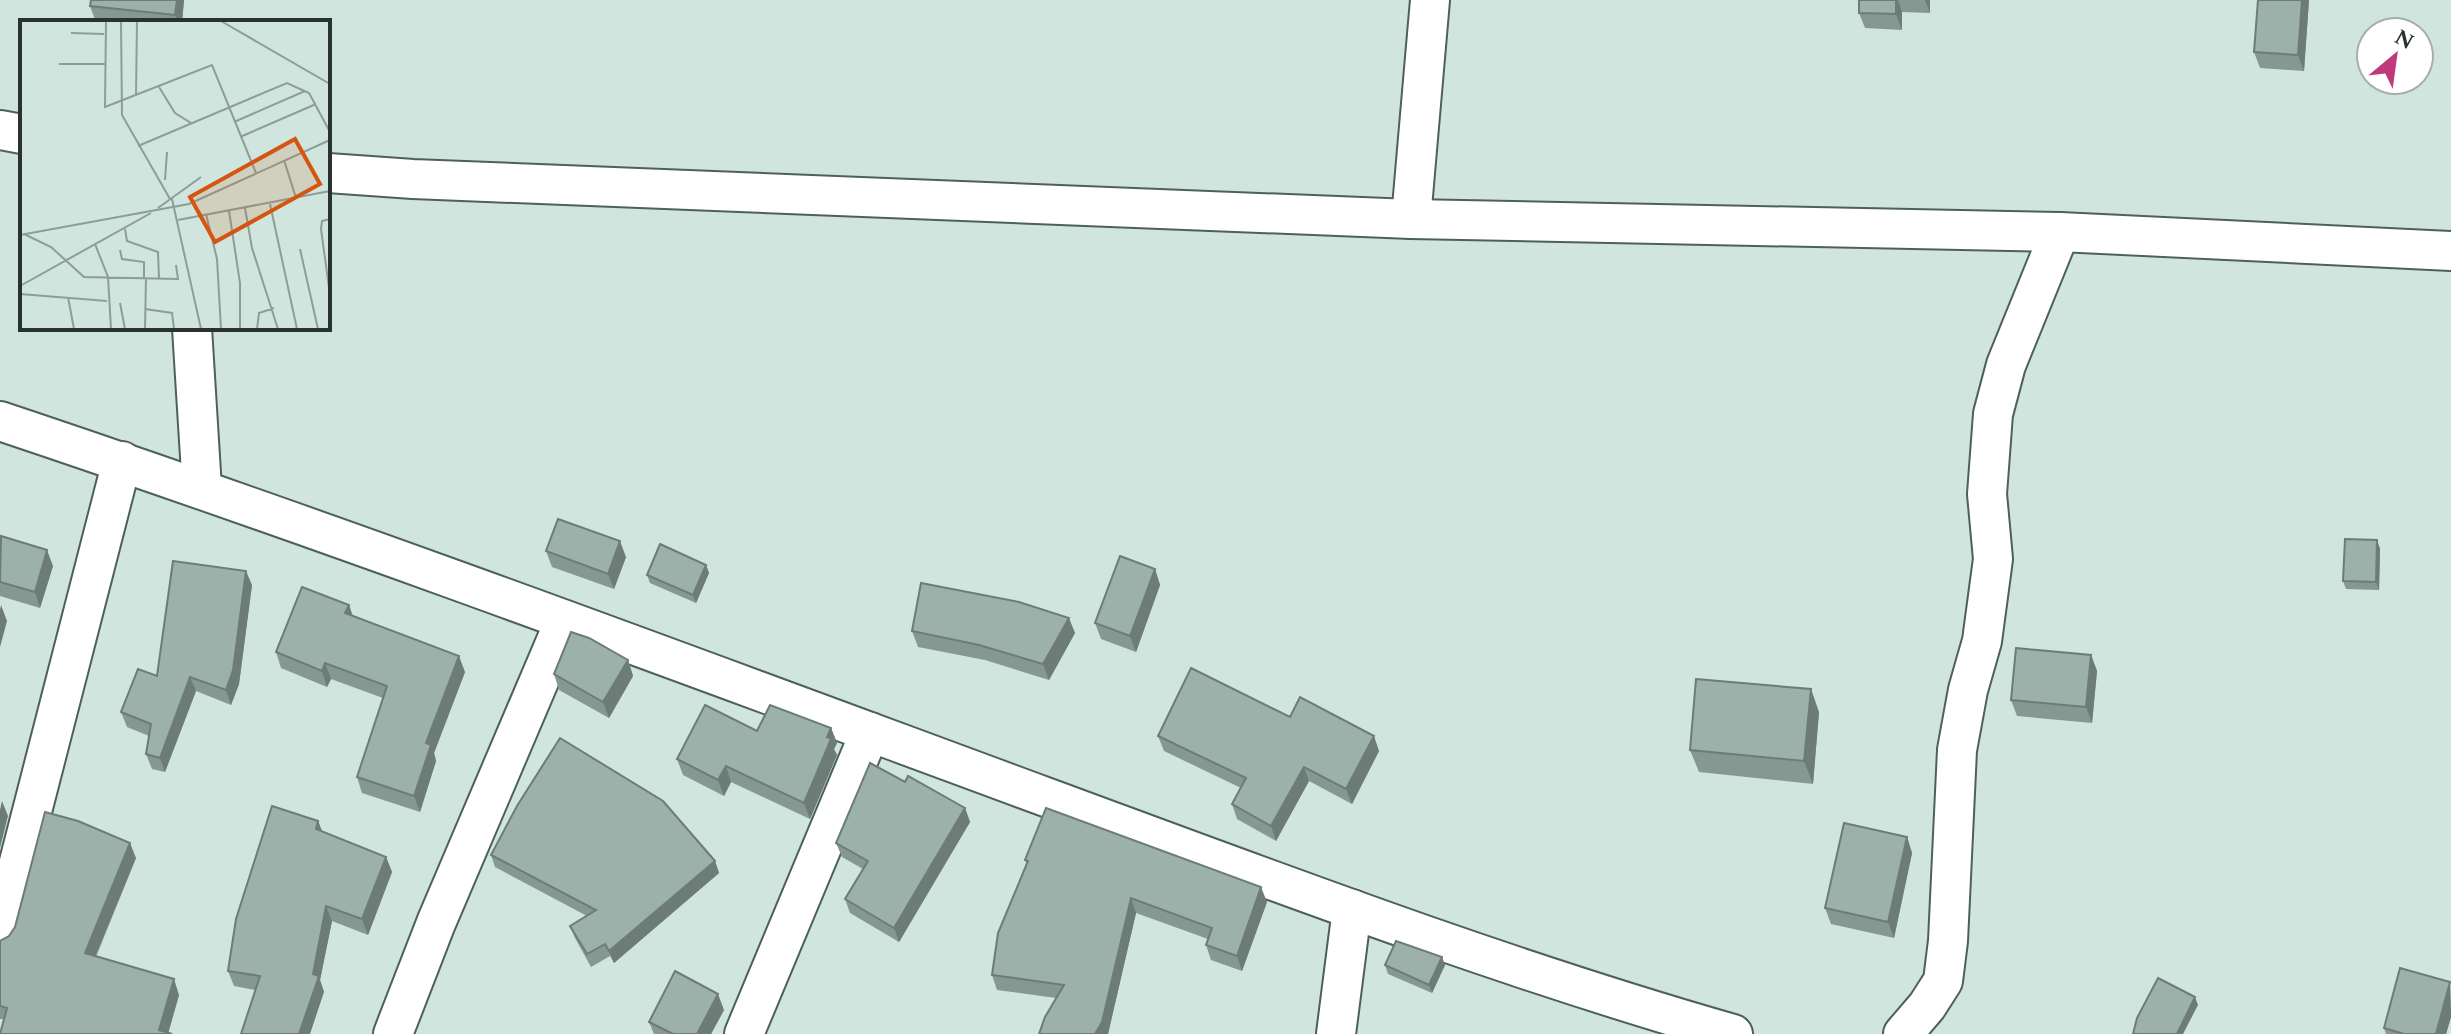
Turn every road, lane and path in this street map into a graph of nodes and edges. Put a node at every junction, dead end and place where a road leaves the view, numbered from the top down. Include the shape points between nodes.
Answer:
1 (1430, 0) edge
2 (0, 130) edge
3 (20, 134) edge
4 (330, 173) edge
5 (1411, 219) junction
6 (2060, 232) junction
7 (2451, 251) edge
8 (192, 330) edge
9 (0, 421) edge
10 (122, 461) junction
11 (202, 489) junction
12 (565, 620) junction
13 (870, 732) junction
14 (1352, 909) junction
15 (0, 936) edge
16 (393, 1034) edge
17 (744, 1034) edge
18 (1336, 1034) edge
19 (1733, 1034) edge
20 (1903, 1034) edge

1 - 5 street
2 - 3 street
4 - 5 street
5 - 6 street
6 - 7 street
6 - 20 street via 2006,365 1993,414 1987,494 1993,559 1982,641 1957,750 1943,981
8 - 11 street
9 - 10 street
10 - 11 street
10 - 15 street
11 - 12 street
12 - 13 street
12 - 16 street
13 - 14 street
13 - 17 street
14 - 18 street
14 - 19 street

